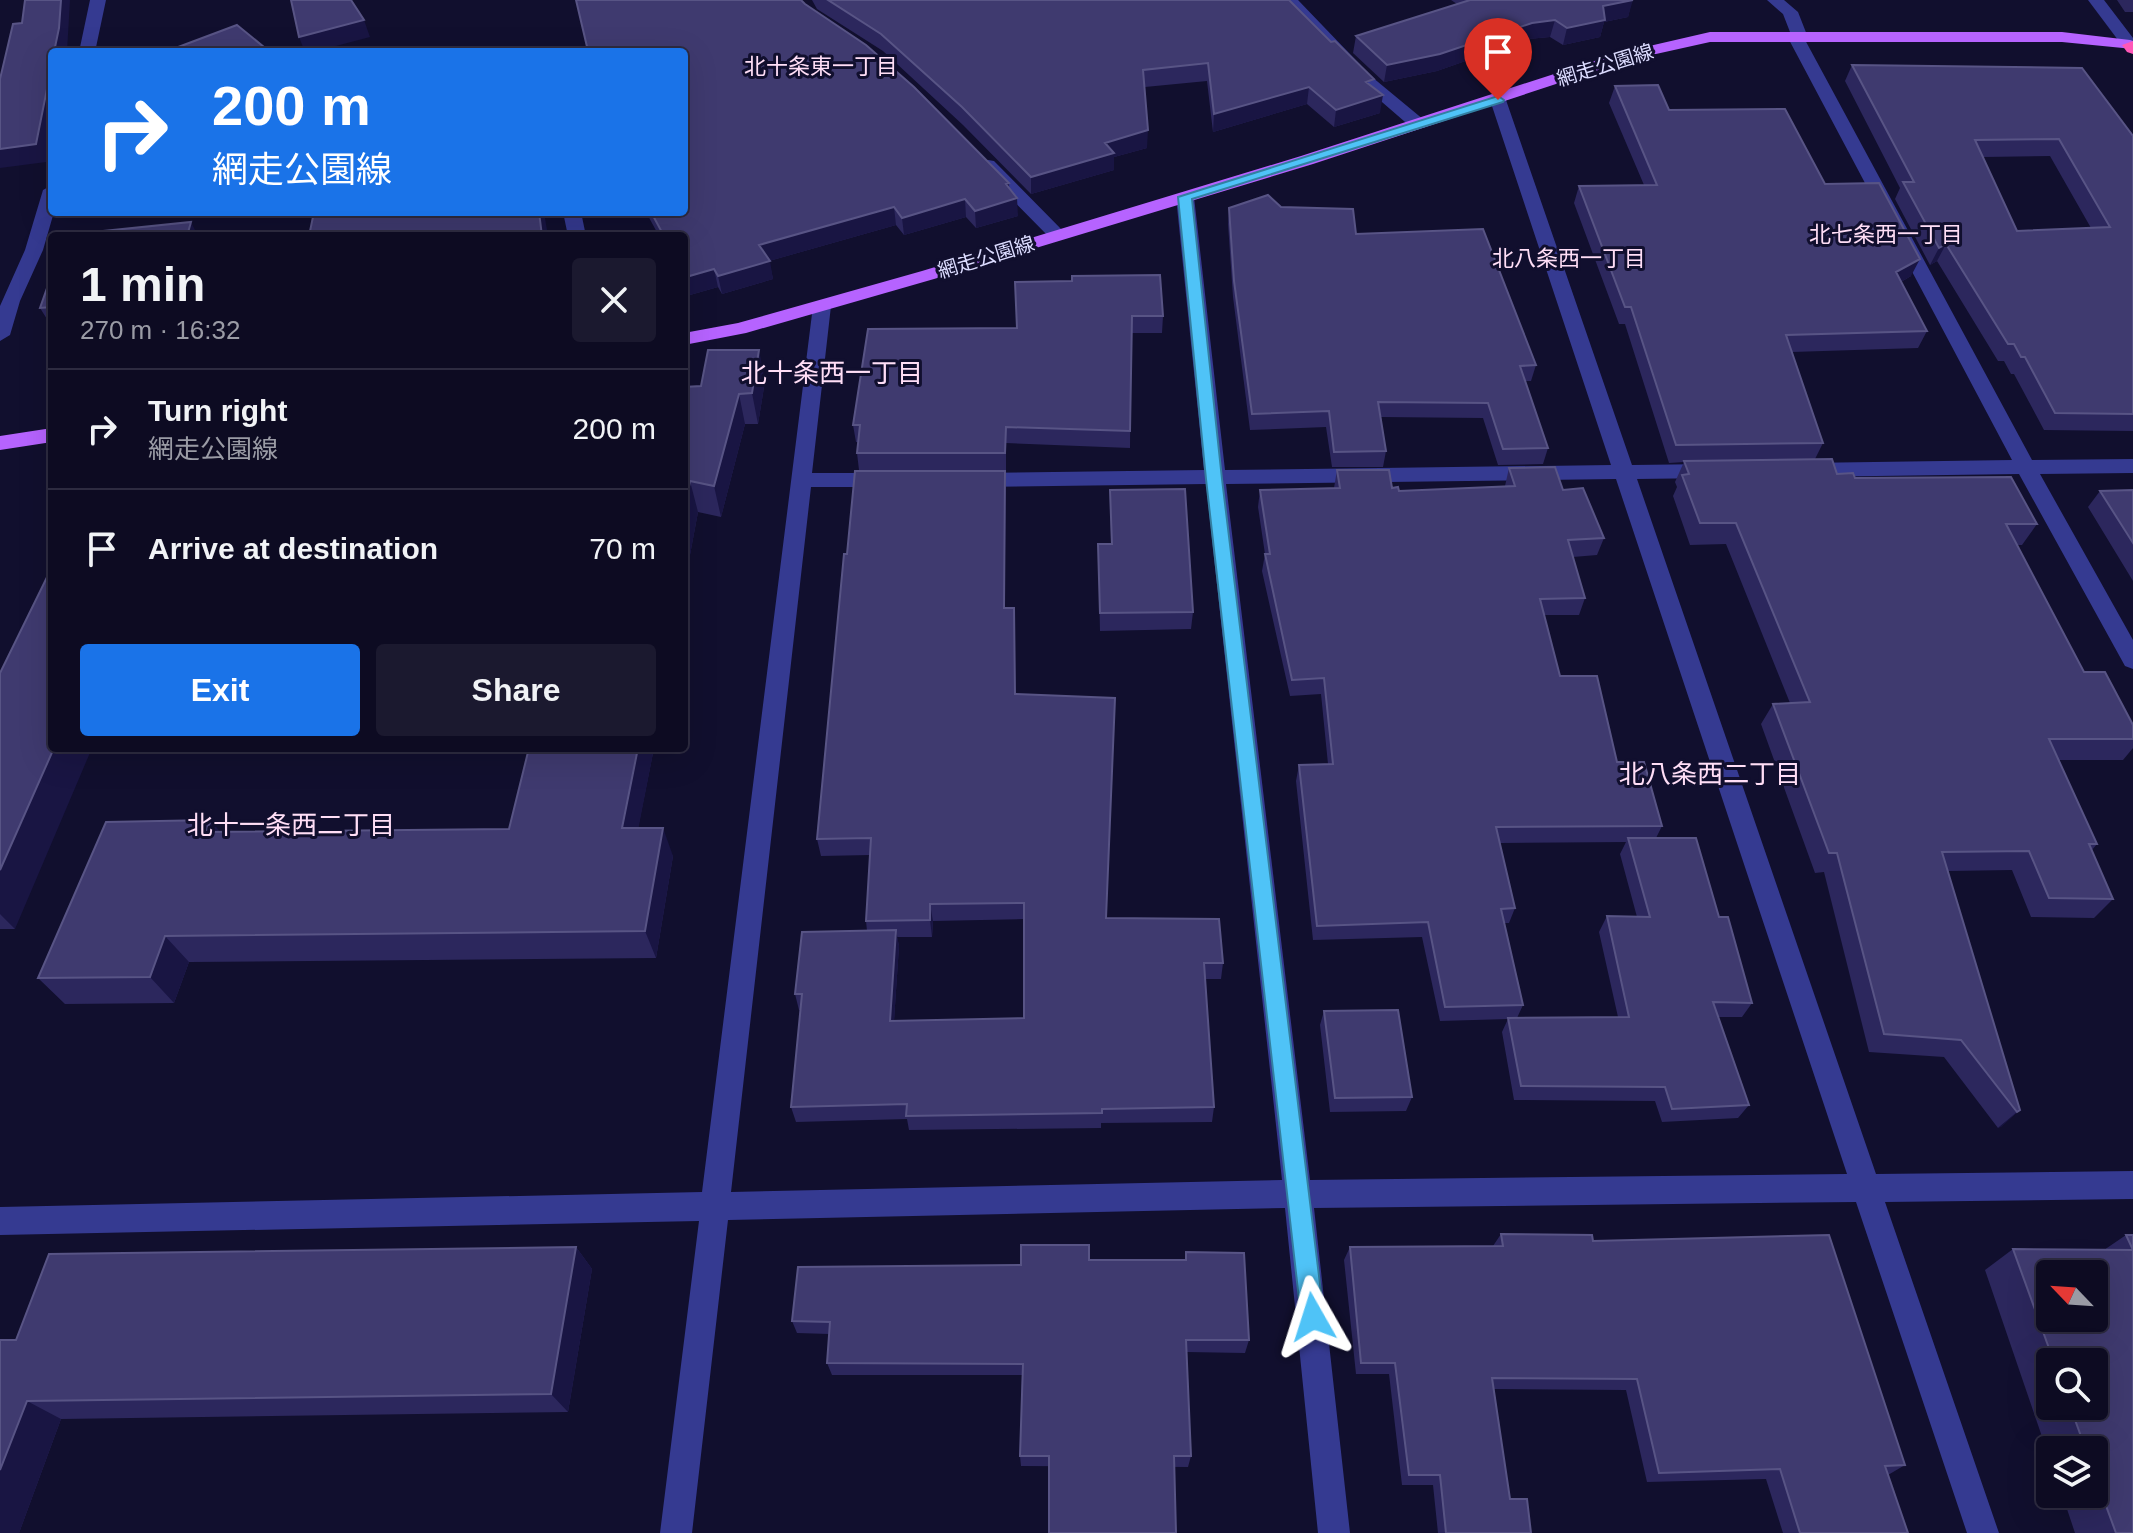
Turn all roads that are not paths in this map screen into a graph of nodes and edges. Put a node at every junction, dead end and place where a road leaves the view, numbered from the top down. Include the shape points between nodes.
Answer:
1 (98, 0) edge
2 (1290, 0) edge
3 (1775, 0) edge
4 (2096, 0) edge
5 (1799, 35) junction
6 (2132, 47) edge
7 (88, 48) edge
8 (1498, 100) junction
9 (1418, 124) junction
10 (976, 153) edge
11 (1185, 197) junction
12 (48, 203) edge
13 (1057, 235) junction
14 (822, 306) junction
15 (0, 335) edge
16 (688, 338) edge
17 (48, 436) edge
18 (0, 443) edge
19 (2133, 466) edge
20 (2024, 467) junction
21 (1777, 470) edge
22 (1730, 471) edge
23 (1622, 472) junction
24 (1214, 479) junction
25 (803, 480) junction
26 (897, 480) edge
27 (945, 480) edge
28 (2133, 660) edge
29 (2133, 1185) edge
30 (1867, 1187) junction
31 (1300, 1194) junction
32 (717, 1205) junction
33 (0, 1221) edge
34 (676, 1533) edge
35 (1334, 1533) edge
36 (1983, 1533) edge

1 - 7 street
2 - 9 street via 1366,80
3 - 5 street via 1790,12
4 - 6 street
5 - 6 main road, 網走公園線 via 2062,37
5 - 8 main road, 網走公園線 via 1710,37 1625,56
5 - 20 street via 1795,36
8 - 9 main road, 網走公園線
8 - 23 street
9 - 11 main road, 網走公園線
10 - 13 street
11 - 13 main road, 網走公園線
11 - 24 street
12 - 15 street
13 - 14 main road, 網走公園線
14 - 16 main road, 網走公園線
14 - 25 street
17 - 18 main road
19 - 20 street
20 - 21 street
20 - 28 street
22 - 23 street
23 - 24 street
23 - 30 street
24 - 27 street
24 - 31 street
25 - 26 street
25 - 32 street
29 - 30 street
30 - 31 street
30 - 36 street
31 - 32 street
31 - 35 street
32 - 33 street
32 - 34 street

